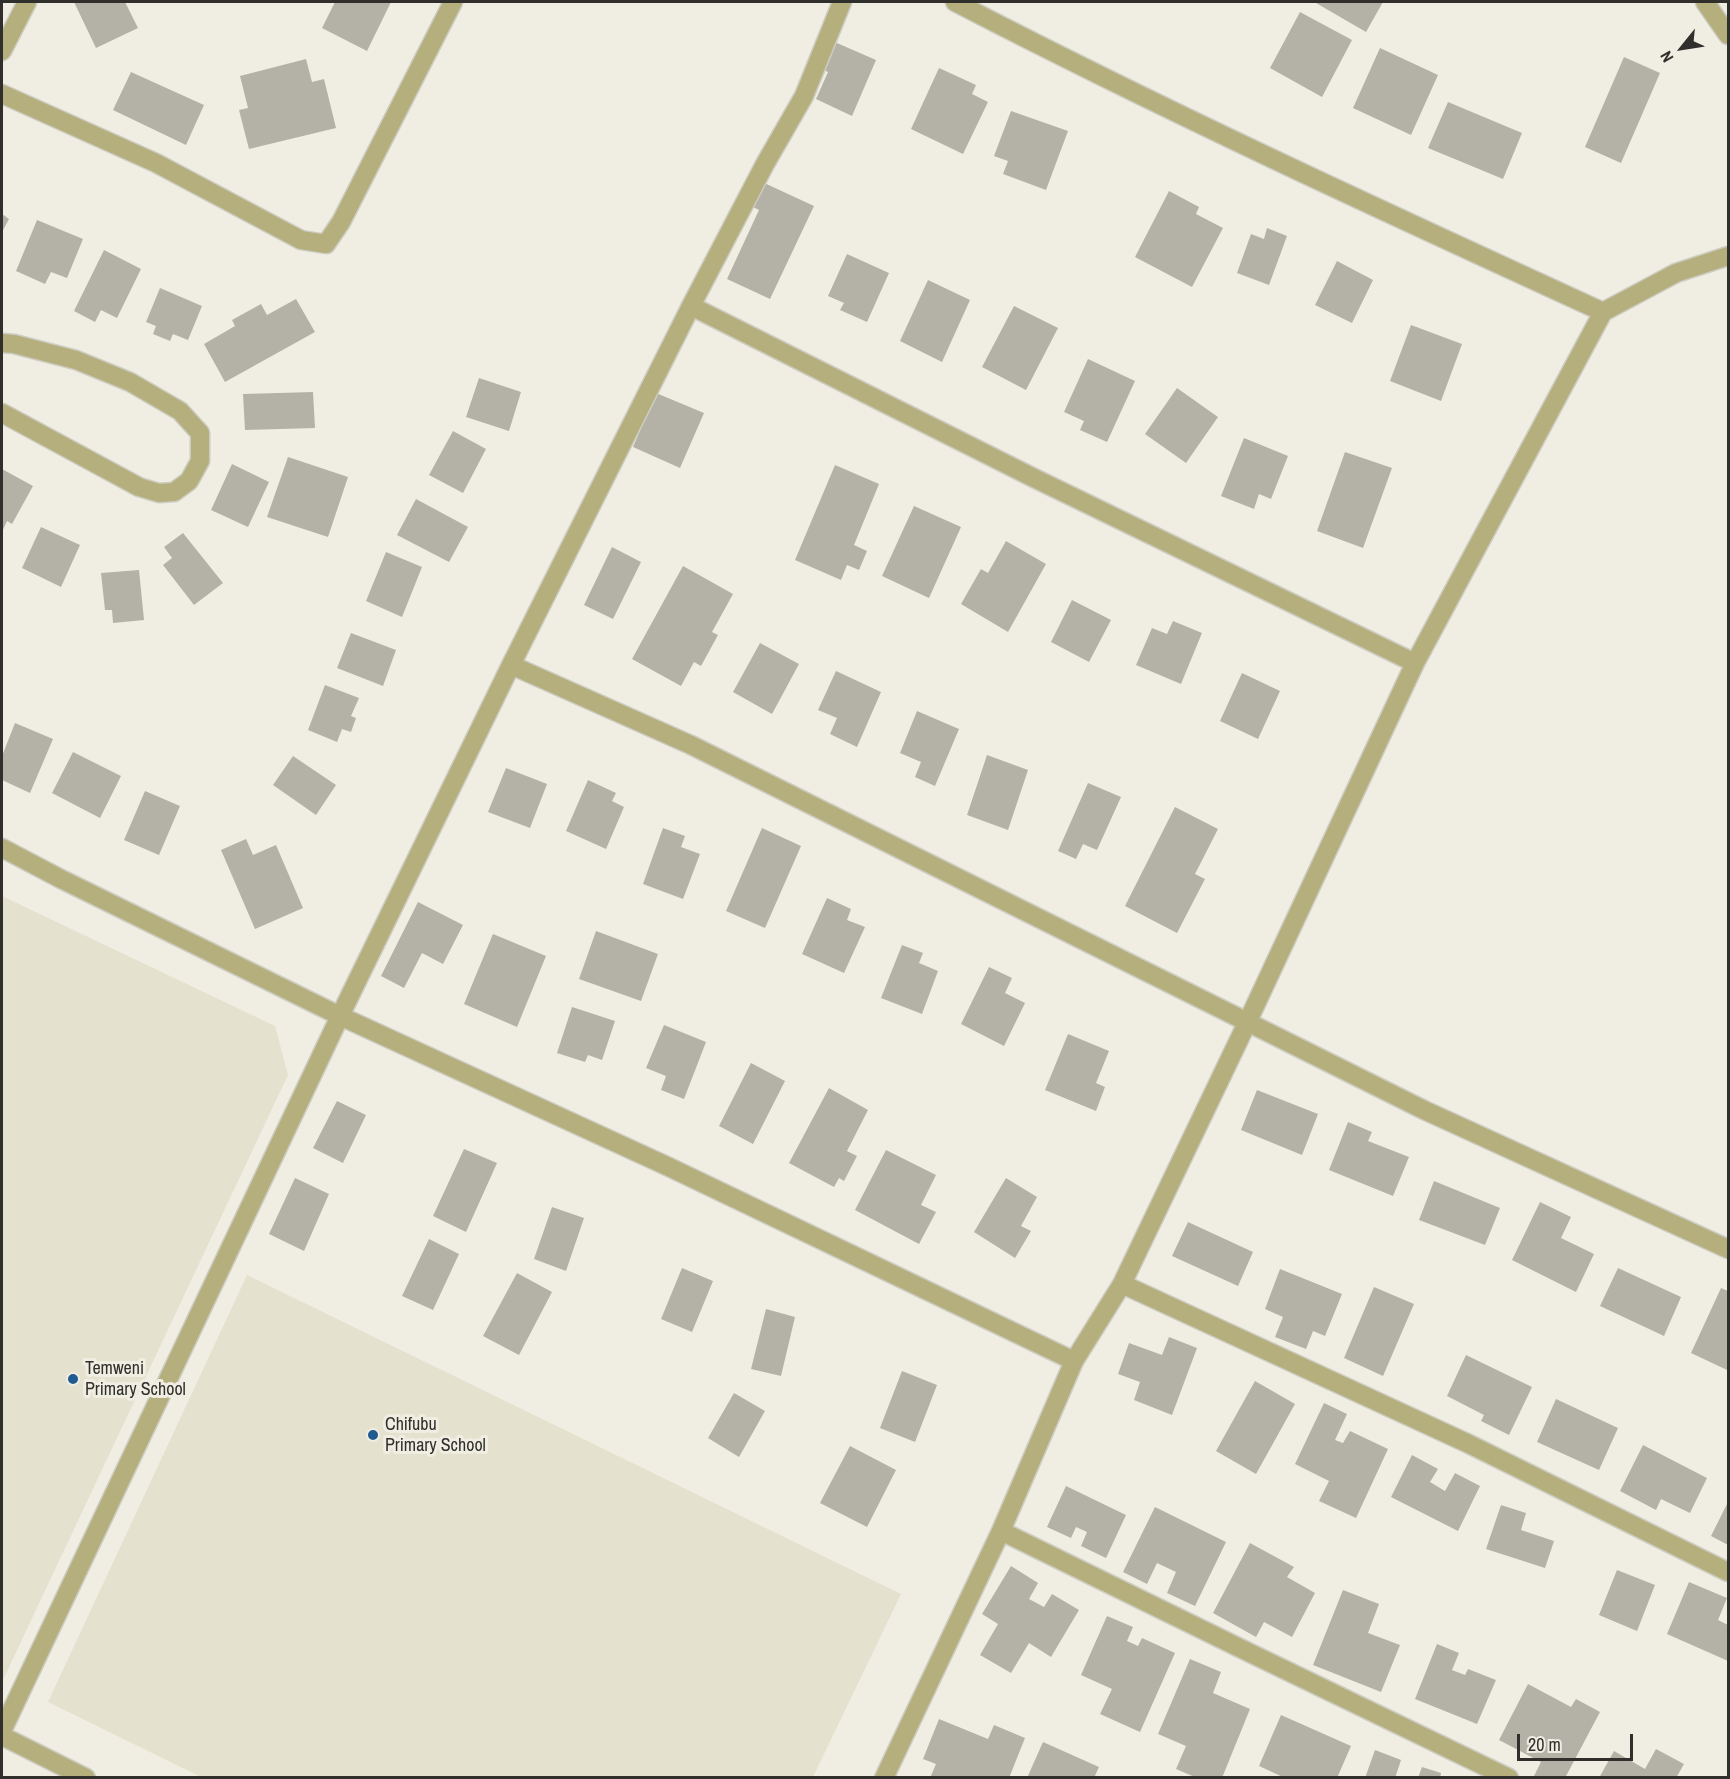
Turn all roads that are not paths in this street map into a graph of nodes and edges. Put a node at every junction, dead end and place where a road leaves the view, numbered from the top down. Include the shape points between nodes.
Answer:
1 (27, 2) edge
2 (453, 2) edge
3 (842, 2) edge
4 (954, 2) edge
5 (1705, 2) edge
6 (1728, 35) edge
7 (2, 51) edge
8 (2, 94) edge
9 (1728, 256) edge
10 (691, 306) junction
11 (1603, 312) junction
12 (2, 343) edge
13 (2, 413) edge
14 (1415, 663) junction
15 (511, 665) junction
16 (2, 848) edge
17 (340, 1016) junction
18 (1247, 1023) junction
19 (1728, 1249) edge
20 (1122, 1284) junction
21 (1074, 1361) junction
22 (1001, 1531) junction
23 (1728, 1572) edge
24 (2, 1731) edge
25 (2, 1736) edge
26 (86, 1778) edge
27 (884, 1778) edge
28 (1509, 1778) edge

1 - 7 street
2 - 8 street via 341,222 326,244 301,240 156,163
3 - 10 street via 804,96
4 - 11 street via 1355,198
5 - 6 street
9 - 11 street via 1677,273
10 - 14 street
10 - 15 street
11 - 14 street
12 - 13 street via 76,360 130,382 180,411 200,433 200,461 189,481 174,492 159,493 139,487
14 - 18 street
15 - 17 street
15 - 18 street via 690,745
16 - 17 street
17 - 21 street via 669,1167
17 - 24 street
18 - 19 street via 1424,1110
18 - 20 street
20 - 21 street
20 - 23 street via 1469,1444
21 - 22 street
22 - 27 street
22 - 28 street
25 - 26 street

